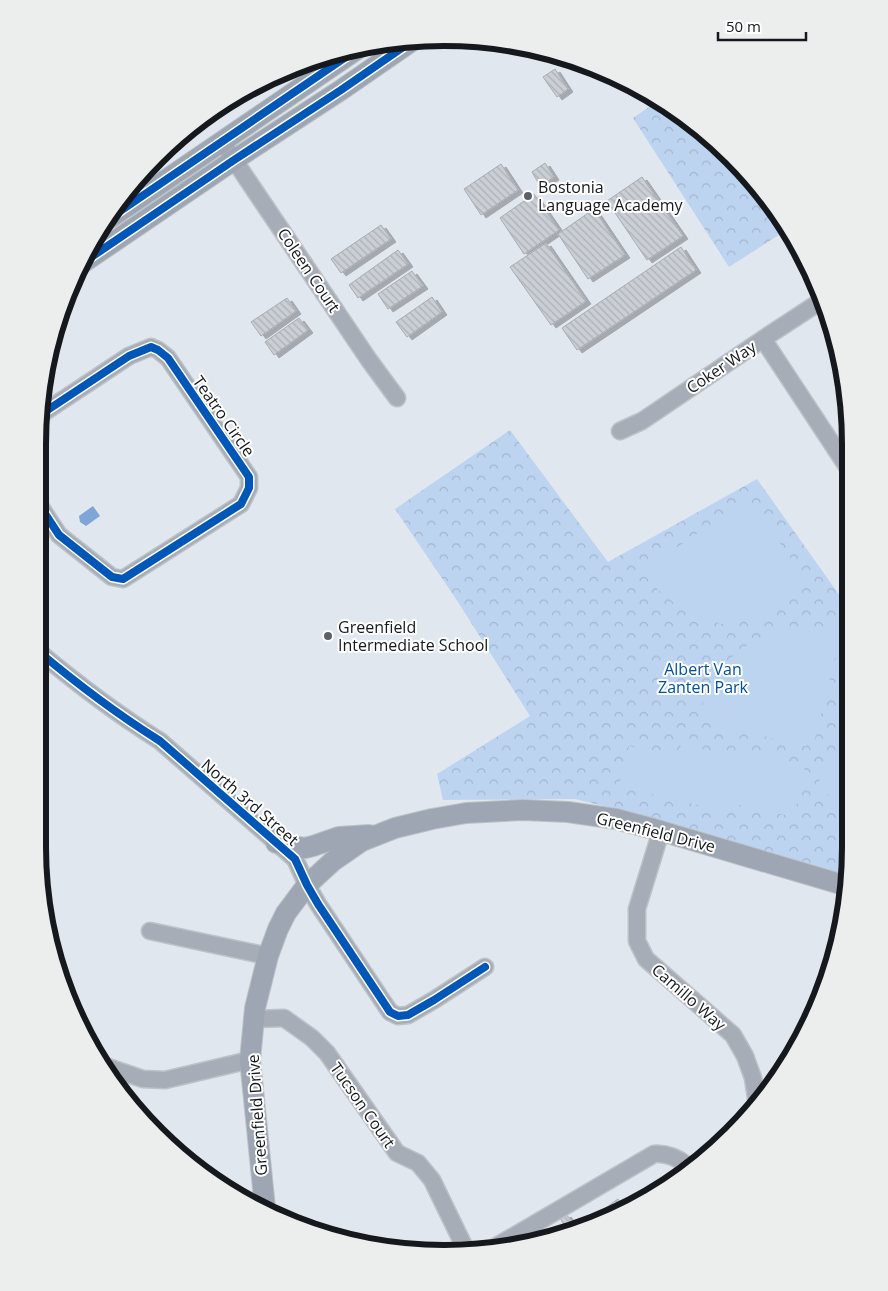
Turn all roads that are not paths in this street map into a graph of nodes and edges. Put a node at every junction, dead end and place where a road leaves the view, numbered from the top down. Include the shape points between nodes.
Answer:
1 (400, 49) edge
2 (342, 60) edge
3 (222, 142) junction
4 (234, 160) junction
5 (123, 209) edge
6 (94, 255) edge
7 (816, 304) edge
8 (763, 339) junction
9 (397, 398) dead end
10 (48, 410) edge
11 (620, 431) dead end
12 (842, 459) edge
13 (46, 515) edge
14 (46, 658) edge
15 (661, 831) junction
16 (378, 834) junction
17 (276, 842) junction
18 (840, 884) edge
19 (307, 885) junction
20 (150, 931) dead end
21 (268, 956) junction
22 (485, 967) dead end
23 (254, 1019) junction
24 (250, 1060) junction
25 (114, 1069) edge
26 (756, 1094) edge
27 (685, 1164) edge
28 (264, 1202) edge
29 (509, 1239) edge
30 (463, 1244) edge

1 - 4 main road
2 - 3 main road
3 - 4 street, Coleen Court
3 - 5 main road
4 - 6 main road
4 - 9 street, Coleen Court
7 - 8 street, Coker Way
8 - 11 street, Coker Way via 642,420
8 - 12 street
10 - 13 street, Teatro Circle via 129,356 151,348 158,350 168,358 249,477 249,488 241,504 123,579 112,577 59,535
14 - 17 street, North 3rd Street via 160,741
15 - 16 main road, Greenfield Drive via 616,819 522,810 466,813
15 - 18 main road, Greenfield Drive
15 - 26 street, Camillo Way via 637,909 637,941 646,959 733,1035 748,1063
16 - 17 main road via 338,837 305,848
16 - 19 main road, Greenfield Drive via 333,860
17 - 19 street, North 3rd Street via 294,859
19 - 21 main road, Greenfield Drive via 286,914
19 - 22 street, North 3rd Street via 390,1012 398,1016 408,1015
20 - 21 street
21 - 23 main road, Greenfield Drive
23 - 24 main road, Greenfield Drive
23 - 30 street, Tucson Court via 284,1018 327,1053 397,1153 418,1163 432,1180
24 - 25 street via 165,1080 143,1079
24 - 28 main road, Greenfield Drive
27 - 29 street via 662,1153 654,1154

